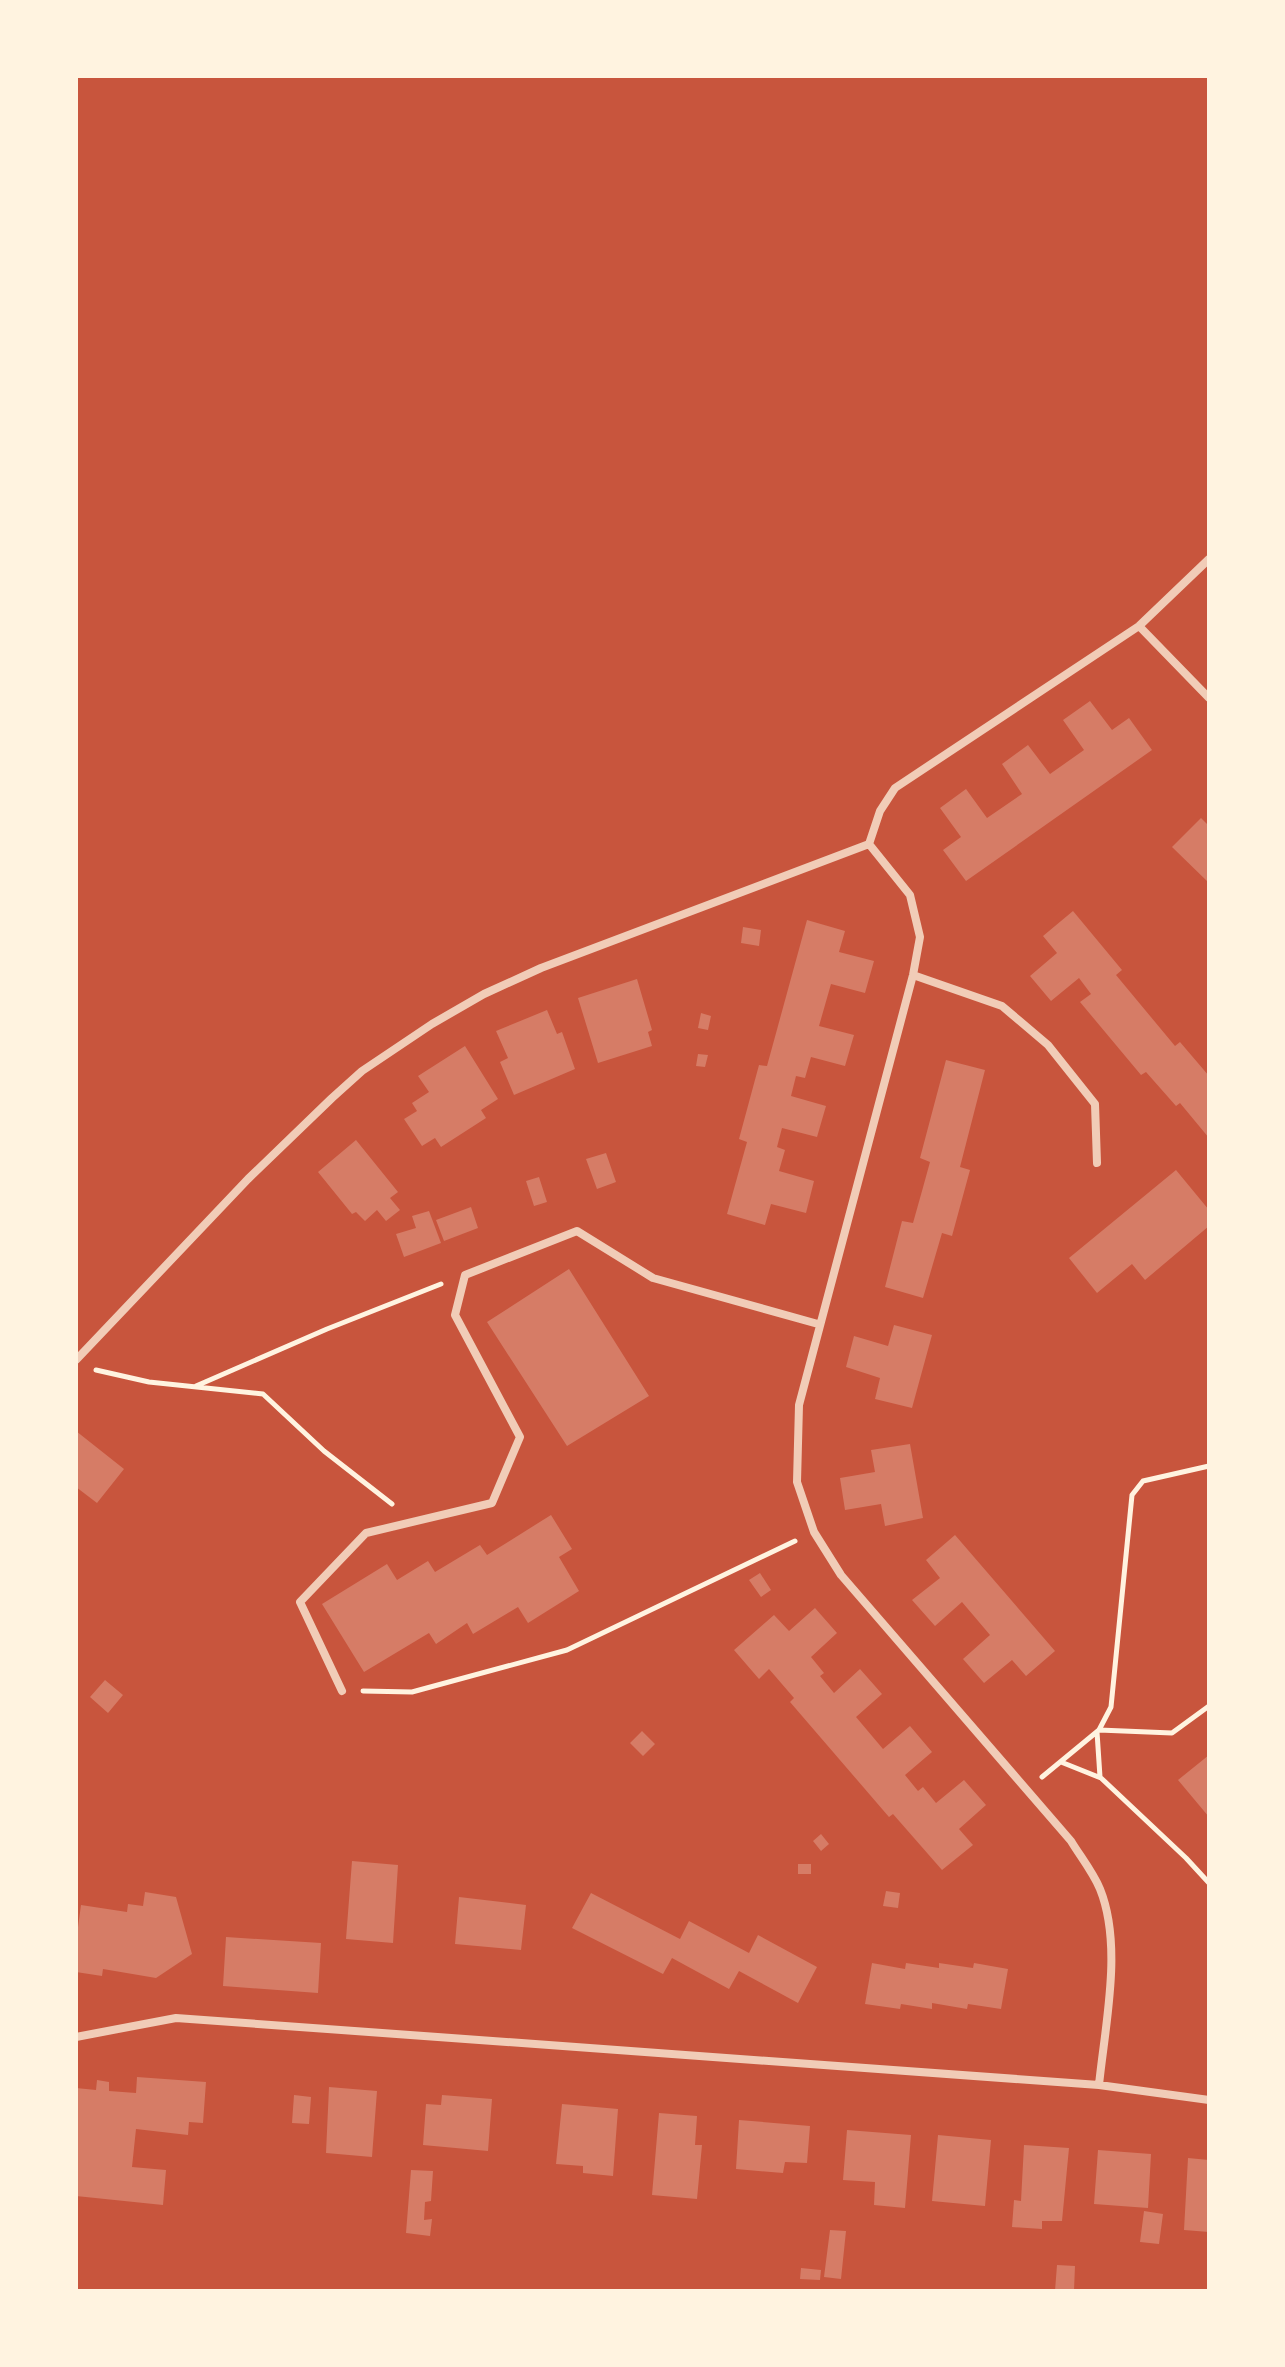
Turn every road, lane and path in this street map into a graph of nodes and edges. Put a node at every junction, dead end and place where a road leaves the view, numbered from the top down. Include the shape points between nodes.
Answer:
1 (1209, 559) edge
2 (1139, 626) junction
3 (1209, 698) edge
4 (869, 844) junction
5 (913, 975) junction
6 (1097, 1163) dead end
7 (465, 1275) junction
8 (818, 1324) junction
9 (76, 1360) edge
10 (91, 1369) dead end
11 (192, 1387) junction
12 (1209, 1466) edge
13 (414, 1522) junction
14 (814, 1532) junction
15 (342, 1691) joint
16 (1209, 1706) edge
17 (1098, 1731) junction
18 (1061, 1762) junction
19 (1101, 1778) junction
20 (1026, 1791) junction
21 (1209, 1883) edge
22 (76, 2037) edge
23 (1099, 2085) junction
24 (1209, 2100) edge

1 - 2 street
2 - 3 street
2 - 4 street via 895,788
4 - 5 street via 910,895 920,937
4 - 9 street via 541,968 432,1024 332,1098
5 - 6 street via 1002,1006 1048,1045 1095,1104
5 - 8 street
7 - 8 street via 577,1231 653,1278
7 - 11 path
7 - 13 street via 455,1315 520,1437 492,1503
8 - 14 street via 797,1433 797,1482
10 - 11 path
11 - 13 path via 263,1394 324,1451
12 - 17 path via 1143,1481 1132,1495 1114,1690
13 - 15 street via 366,1533 300,1602
14 - 15 path via 567,1650 412,1692
14 - 20 street via 841,1575
16 - 17 path via 1172,1733
17 - 18 path
17 - 19 path
18 - 19 path
18 - 20 path
19 - 21 path
20 - 23 street via 1071,1841 1100,1888 1112,1951
22 - 23 street via 176,2018
23 - 24 street

